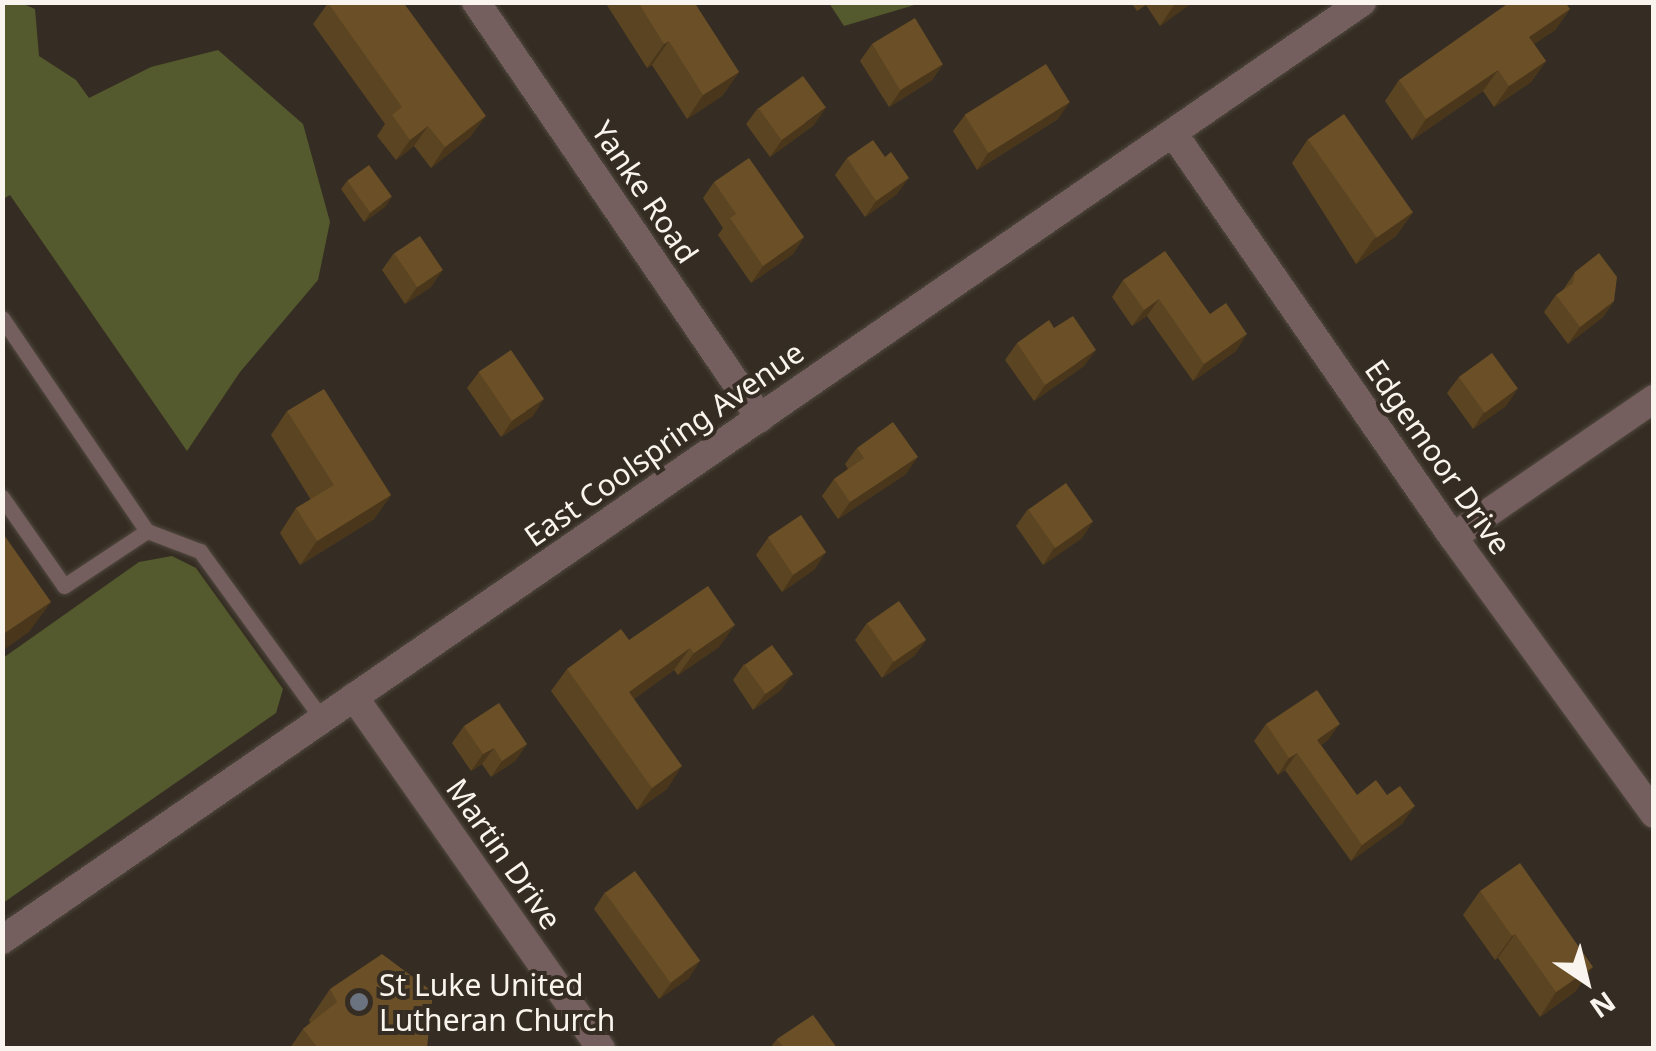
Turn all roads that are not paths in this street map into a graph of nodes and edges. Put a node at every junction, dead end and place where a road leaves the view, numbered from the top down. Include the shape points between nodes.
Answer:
1 (476, 2) edge
2 (1362, 2) edge
3 (1173, 133) junction
4 (2, 318) edge
5 (1654, 399) edge
6 (760, 418) junction
7 (2, 497) edge
8 (147, 531) junction
9 (1454, 537) junction
10 (354, 698) junction
11 (322, 719) junction
12 (1654, 814) edge
13 (2, 940) edge
14 (601, 1048) edge

1 - 6 street, Yanke Road
2 - 3 street, East Coolspring Avenue
3 - 6 street, East Coolspring Avenue
3 - 9 street, Edgemoor Drive
4 - 8 lane
5 - 9 street
6 - 10 street, East Coolspring Avenue
7 - 8 lane via 64,586
8 - 11 lane via 200,551
9 - 12 street, Edgemoor Drive
10 - 11 street, East Coolspring Avenue
10 - 14 street, Martin Drive
11 - 13 street, East Coolspring Avenue

